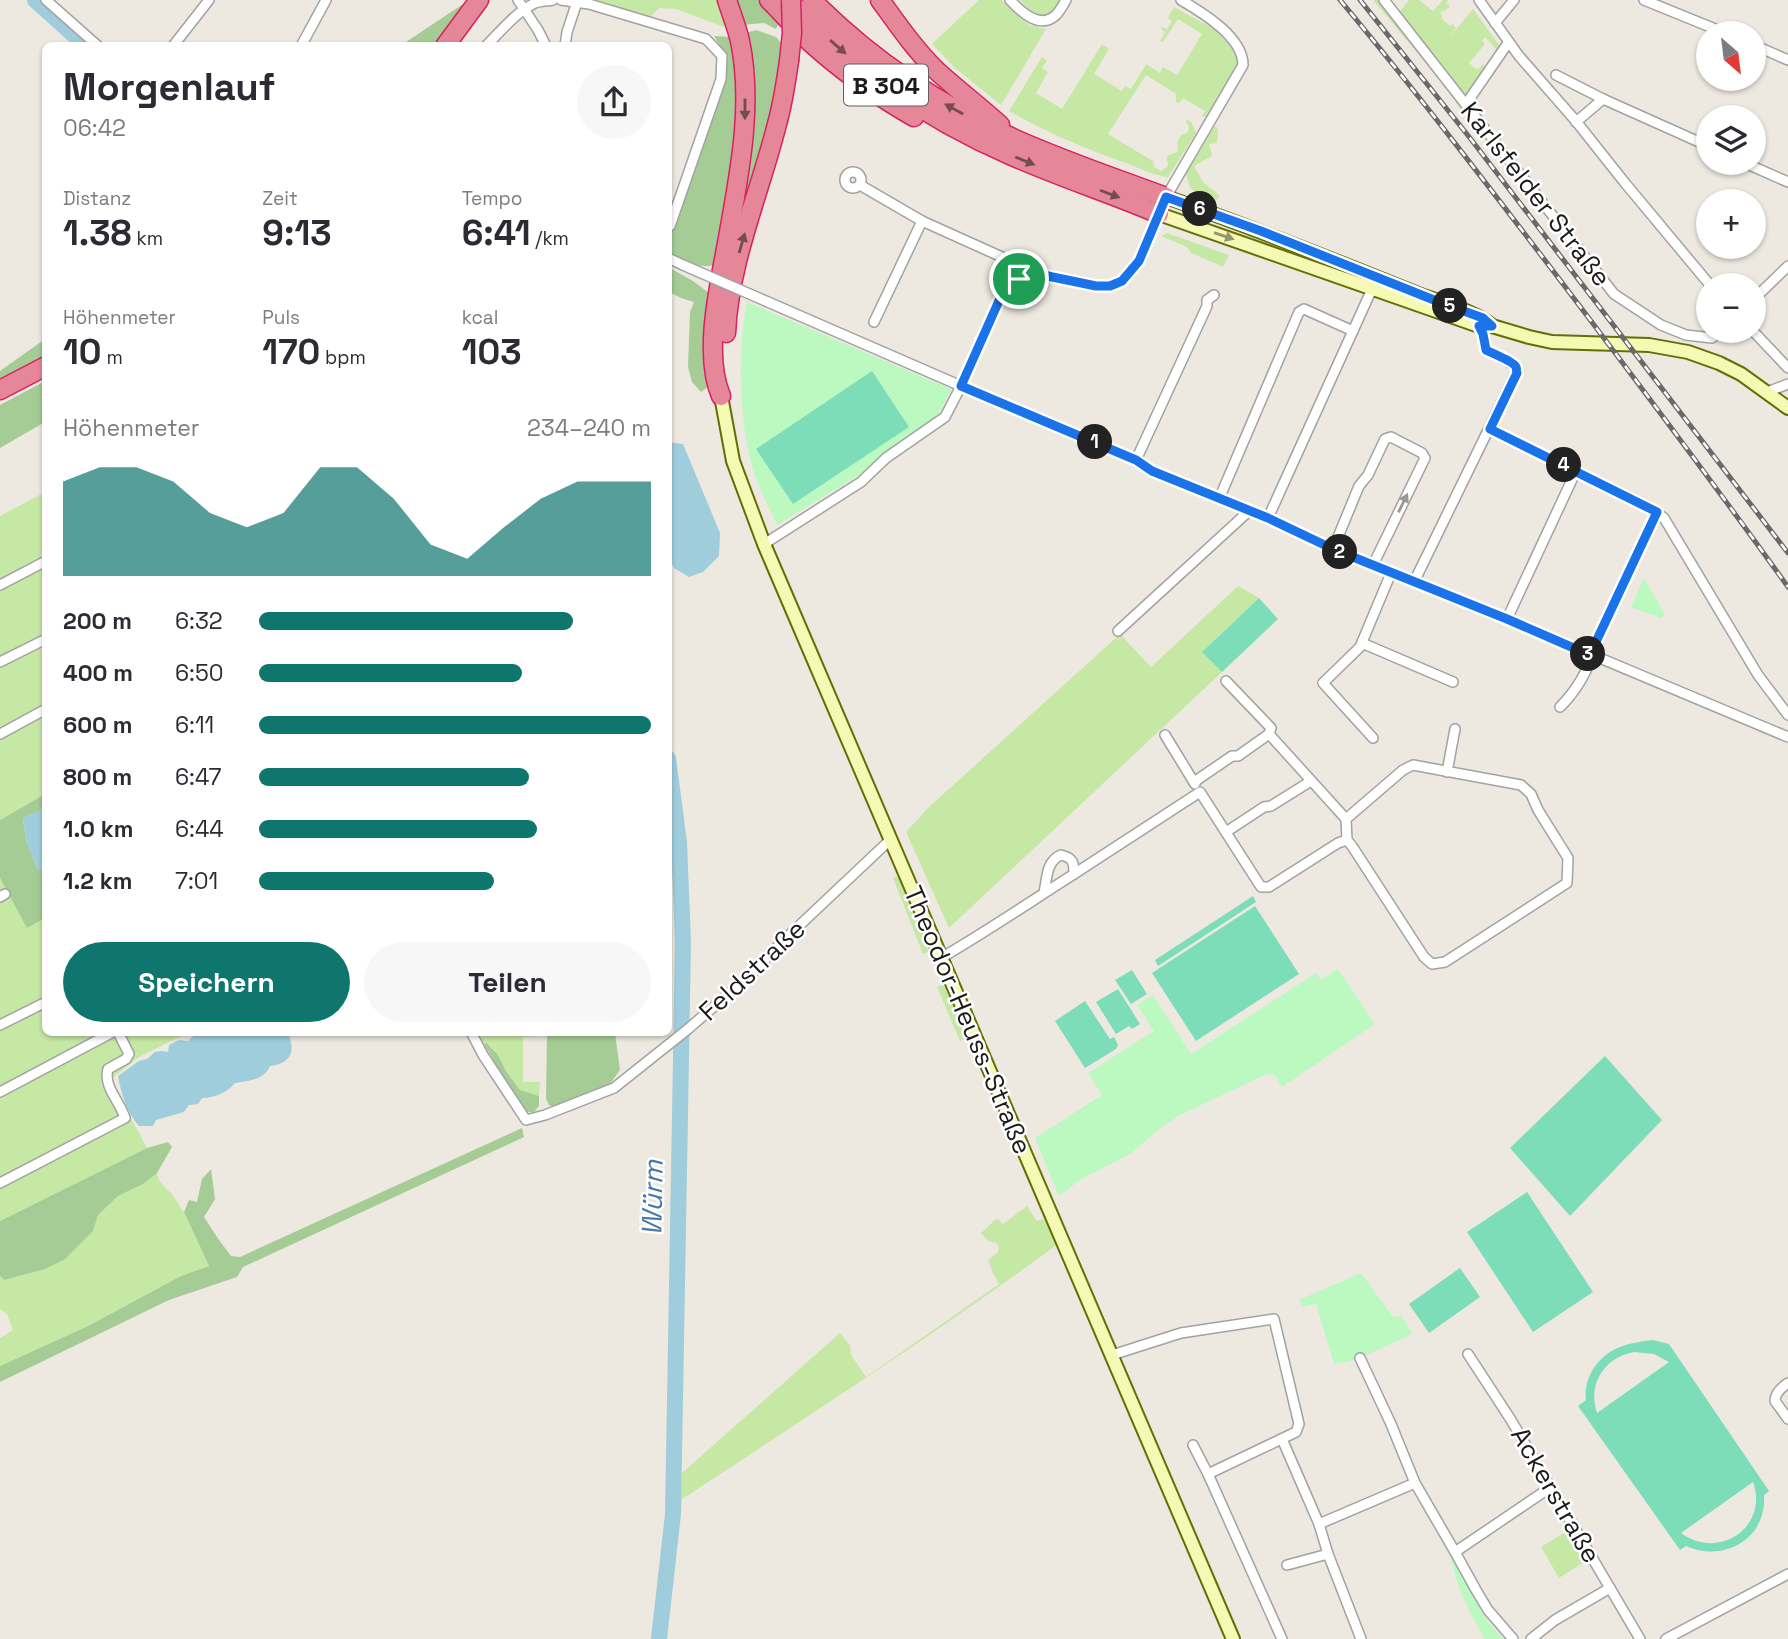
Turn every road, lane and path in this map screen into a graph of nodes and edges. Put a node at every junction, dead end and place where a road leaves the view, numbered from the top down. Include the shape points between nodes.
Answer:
1 (46, 0) edge
2 (209, 0) edge
3 (326, 0) edge
4 (479, 0) edge
5 (518, 0) edge
6 (553, 0) edge
7 (561, 0) edge
8 (726, 0) edge
9 (769, 0) edge
10 (790, 0) edge
11 (812, 0) edge
12 (880, 0) edge
13 (1010, 0) edge
14 (1066, 0) edge
15 (1181, 0) edge
16 (1384, 0) edge
17 (1479, 0) edge
18 (1514, 0) edge
19 (1644, 0) edge
20 (576, 2) junction
21 (526, 10) junction
22 (1696, 21) edge
23 (1495, 23) junction
24 (93, 42) edge
25 (176, 42) edge
26 (303, 42) edge
27 (448, 42) edge
28 (490, 42) edge
29 (543, 42) edge
30 (566, 42) edge
31 (1508, 43) junction
32 (1766, 50) edge
33 (1788, 60) edge
34 (1556, 75) dead end
35 (1602, 99) junction
36 (1466, 104) junction
37 (1576, 122) junction
38 (1015, 139) junction
39 (1696, 141) edge
40 (998, 150) junction
41 (1056, 165) junction
42 (1766, 172) edge
43 (1788, 182) edge
44 (860, 185) dead end
45 (1166, 197) junction
46 (1159, 214) junction
47 (672, 220) edge
48 (922, 221) junction
49 (672, 260) edge
50 (1788, 266) edge
51 (1700, 273) edge
52 (1019, 279) junction
53 (1766, 287) edge
54 (1372, 289) junction
55 (1214, 295) dead end
56 (874, 322) dead end
57 (1485, 326) junction
58 (1353, 331) junction
59 (1696, 336) edge
60 (1764, 343) edge
61 (42, 368) edge
62 (1788, 368) edge
63 (1788, 384) edge
64 (961, 386) junction
65 (0, 390) edge
66 (1767, 391) junction
67 (721, 396) junction
68 (1788, 408) edge
69 (1490, 429) junction
70 (1136, 460) junction
71 (1576, 471) junction
72 (1219, 499) junction
73 (1249, 511) junction
74 (1657, 512) junction
75 (1268, 518) junction
76 (764, 544) junction
77 (1333, 549) junction
78 (42, 563) edge
79 (1373, 565) junction
80 (1391, 573) junction
81 (1414, 582) junction
82 (0, 585) edge
83 (1507, 619) junction
84 (1118, 631) dead end
85 (42, 641) edge
86 (1362, 643) junction
87 (1592, 656) junction
88 (0, 662) edge
89 (1227, 681) dead end
90 (1452, 682) dead end
91 (1560, 707) dead end
92 (42, 711) edge
93 (1788, 715) edge
94 (1455, 729) dead end
95 (0, 734) edge
96 (1269, 734) junction
97 (1787, 734) edge
98 (1165, 735) dead end
99 (1373, 738) dead end
100 (1447, 772) junction
101 (1311, 781) junction
102 (1194, 782) junction
103 (1200, 792) junction
104 (1346, 819) junction
105 (1226, 832) junction
106 (891, 839) junction
107 (1347, 840) junction
108 (1074, 874) junction
109 (1044, 893) junction
110 (941, 958) junction
111 (42, 1004) edge
112 (0, 1025) edge
113 (108, 1036) edge
114 (118, 1036) edge
115 (473, 1036) edge
116 (0, 1092) edge
117 (0, 1183) edge
118 (1468, 1354) dead end
119 (1112, 1355) junction
120 (1360, 1358) dead end
121 (1788, 1383) edge
122 (1788, 1419) edge
123 (1282, 1439) junction
124 (1193, 1445) dead end
125 (1208, 1474) junction
126 (1415, 1483) junction
127 (1551, 1487) junction
128 (1319, 1524) junction
129 (1455, 1552) junction
130 (1328, 1554) junction
131 (1287, 1565) dead end
132 (1788, 1574) edge
133 (1610, 1588) junction
134 (1233, 1639) edge
135 (1282, 1639) edge
136 (1362, 1639) edge
137 (1513, 1639) edge
138 (1531, 1639) edge
139 (1640, 1639) edge
140 (1667, 1639) edge

1 - 24 street
2 - 25 street
3 - 26 street
4 - 27 highway
5 - 21 street
6 - 21 street via 537,2
7 - 20 street
8 -> 67 highway via 740,41 745,118 716,308 713,362
9 - 40 highway via 836,65 891,103 966,144
10 -> 40 highway, B 304 via 841,50 890,88
67 -> 10 highway, bridge via 727,314 777,125 789,61
38 -> 11 highway, B 304 via 899,74
12 - 38 highway via 929,63
13 - 14 street via 1039,21 1057,15
15 - 45 street via 1226,32 1243,57
16 - 36 street, Karlsfelder Straße
17 - 23 street
18 - 23 street
19 - 22 street
20 - 30 street
20 - 47 street via 706,39 722,57 722,79
21 - 28 street
21 - 29 street
23 - 31 street
31 - 36 street
31 - 37 street
32 - 33 street
34 - 35 street
35 - 37 street
35 - 39 street
36 - 59 street, Karlsfelder Straße via 1614,294 1661,325
37 - 51 street
38 - 41 highway, B 304
40 -> 41 highway, B 304
41 - 45 highway
41 -> 46 highway
42 - 43 street
44 - 48 street
45 - 46 street
45 - 57 street via 1483,318
46 - 52 street via 1137,263 1122,281 1096,286 1038,274
46 -> 54 street
48 - 52 street via 1002,257
48 - 56 street
49 - 64 street, bridge
50 - 53 street
52 - 64 street via 1002,294
54 - 57 street
54 - 58 street
55 - 70 street
57 - 66 street via 1552,342 1677,349 1719,363
57 - 69 street via 1486,350 1517,369
58 - 72 street via 1304,309 1298,312
58 - 75 street
60 - 62 street
61 - 65 highway
63 - 66 street
64 - 70 street
64 - 76 street via 945,417 886,458 861,482
66 - 68 street
67 - 76 street, Theodor-Heuss-Straße via 733,461
69 - 71 street
69 - 81 street
70 - 72 street
71 - 74 street
71 - 83 street
72 - 73 street
73 - 75 street
73 - 84 street
74 - 87 street
74 - 93 street via 1758,675
75 - 77 street
76 - 106 street, Theodor-Heuss-Straße
77 - 79 street
79 -> 77 street via 1425,458 1391,437 1385,439 1359,486
78 - 82 street
79 - 80 street
80 - 81 street
80 - 86 street
81 - 83 street
83 - 87 street
85 - 88 street
86 - 90 street
86 - 99 street via 1323,683
87 - 91 street via 1574,693
87 - 97 street
89 - 96 street via 1271,728
92 - 95 street
94 - 100 street
96 - 101 street
96 - 102 street
98 - 102 street
100 - 104 street via 1412,765
100 - 107 street via 1521,785 1531,794 1568,858 1567,883 1445,962 1432,964
101 - 104 street
101 - 105 street
102 - 103 street
103 - 105 street
103 - 108 street
104 - 107 street
105 - 107 street via 1264,888
106 - 110 street, Theodor-Heuss-Straße
106 - 115 street, Feldstraße via 750,976 614,1088 526,1120
108 - 109 street
108 - 109 street via 1072,859 1056,857
109 - 110 street
110 - 119 street, Theodor-Heuss-Straße
111 - 112 street
113 - 116 street
114 - 117 street via 129,1054 106,1075 125,1118
118 - 127 street, Ackerstraße
119 - 123 street via 1181,1333 1274,1319 1299,1424 1296,1432
119 - 134 street, Theodor-Heuss-Straße
120 - 126 street
121 - 122 street via 1775,1398
123 - 125 street
123 - 128 street
124 - 125 street
125 - 135 street
126 - 128 street
126 - 129 street
127 - 129 street
127 - 133 street, Ackerstraße
128 - 130 street
129 - 137 street via 1488,1610
130 - 131 street
130 - 136 street
132 - 140 street
133 - 138 street
133 - 139 street, Ackerstraße

